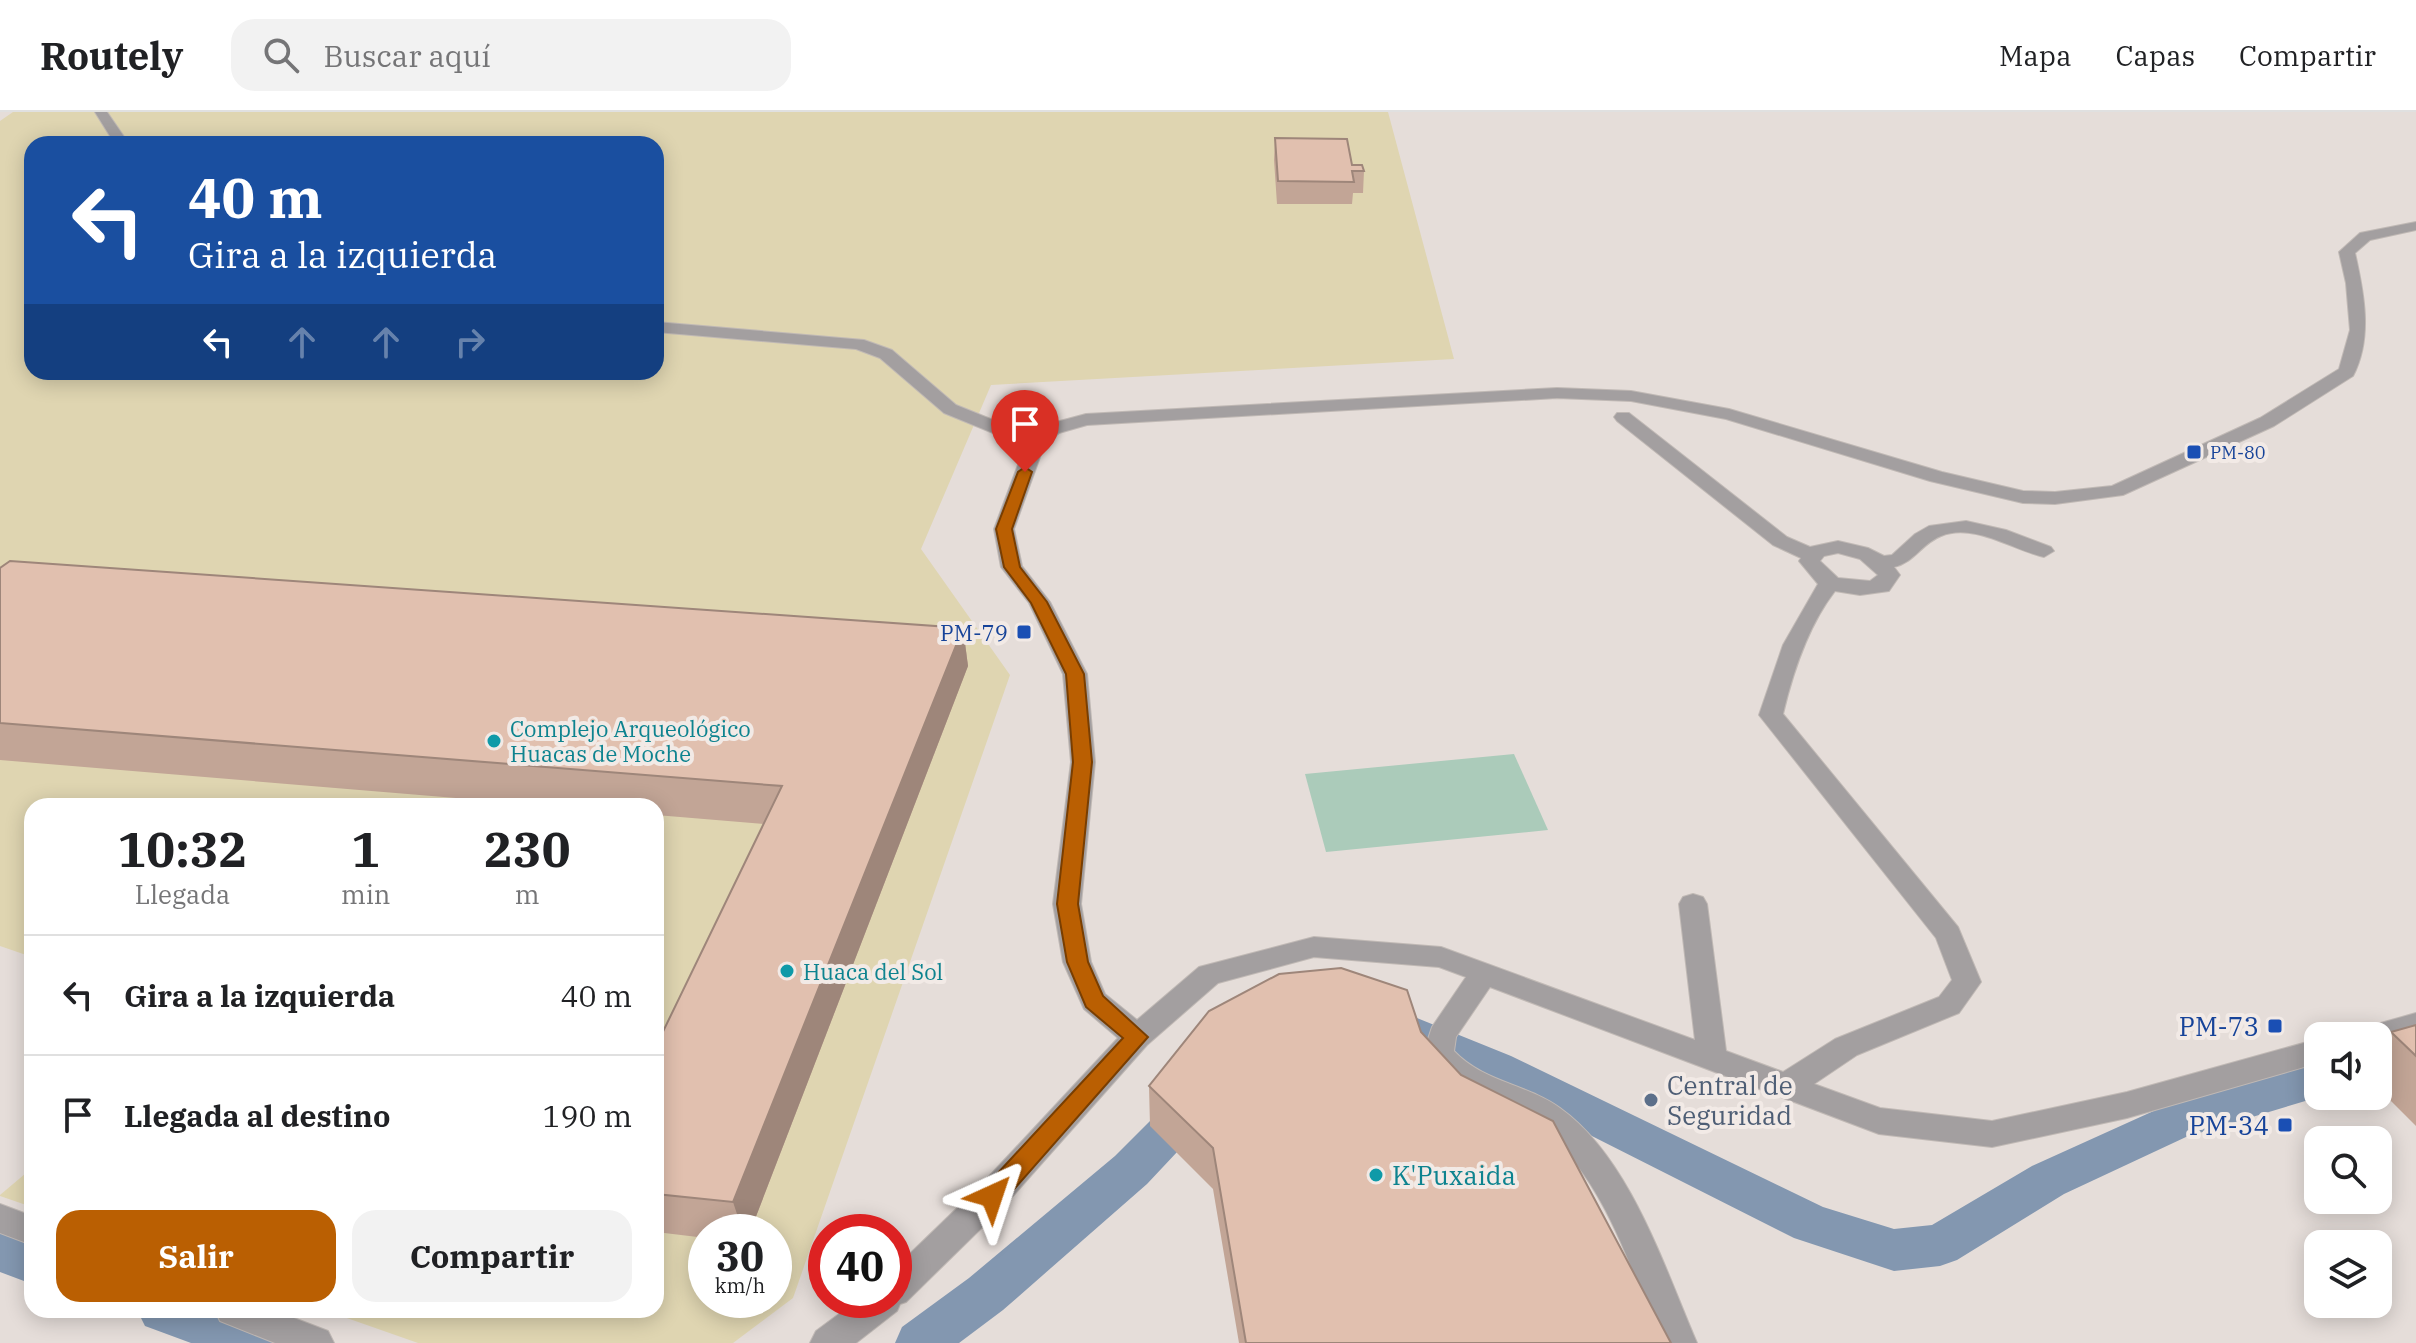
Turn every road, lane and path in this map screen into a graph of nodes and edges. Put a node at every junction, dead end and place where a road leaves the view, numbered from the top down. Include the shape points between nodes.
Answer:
1 (101, 112) edge
2 (117, 136) edge
3 (2416, 226) edge
4 (664, 328) edge
5 (1623, 417) dead end
6 (1035, 444) junction
7 (2044, 551) dead end
8 (1813, 556) junction
9 (1882, 562) junction
10 (1830, 583) junction
11 (1693, 904) dead end
12 (1484, 973) junction
13 (2416, 1024) edge
14 (2392, 1031) edge
15 (1137, 1037) junction
16 (2304, 1055) edge
17 (1712, 1058) junction
18 (1786, 1086) junction
19 (0, 1218) edge
20 (24, 1228) edge
21 (912, 1274) edge
22 (252, 1318) edge
23 (861, 1318) edge
24 (316, 1343) edge
25 (828, 1343) edge
26 (1679, 1343) edge

1 - 2 street
3 - 6 street via 2365,236 2347,252 2358,330 2347,372 2267,422 2116,491 2023,497 1937,477 1729,414 1631,396 1557,393 1086,420 1052,429
4 - 6 street via 858,344 886,354 950,409
5 - 8 street via 1780,541
6 - 15 street via 1004,529 1012,567 1039,602 1075,674 1083,762 1067,904 1077,962 1094,1001
7 - 9 street via 1959,527 1919,539 1898,562
8 - 9 street via 1838,547
8 - 10 street via 1809,561 1815,574
9 - 10 street via 1889,575 1881,586 1860,590
10 - 18 street via 1817,597 1775,693 1771,715 1948,934 1967,982 1949,1005 1846,1047
11 - 17 street
12 - 15 street via 1441,957 1314,947 1209,975
12 - 17 street
12 - 26 street via 1440,1045 1451,1070 1547,1116 1579,1142 1610,1190
13 - 14 street
15 - 21 street via 992,1196
16 - 18 street via 2127,1105 1992,1134 1879,1121
17 - 18 street
19 - 20 street
22 - 24 street
23 - 25 street

